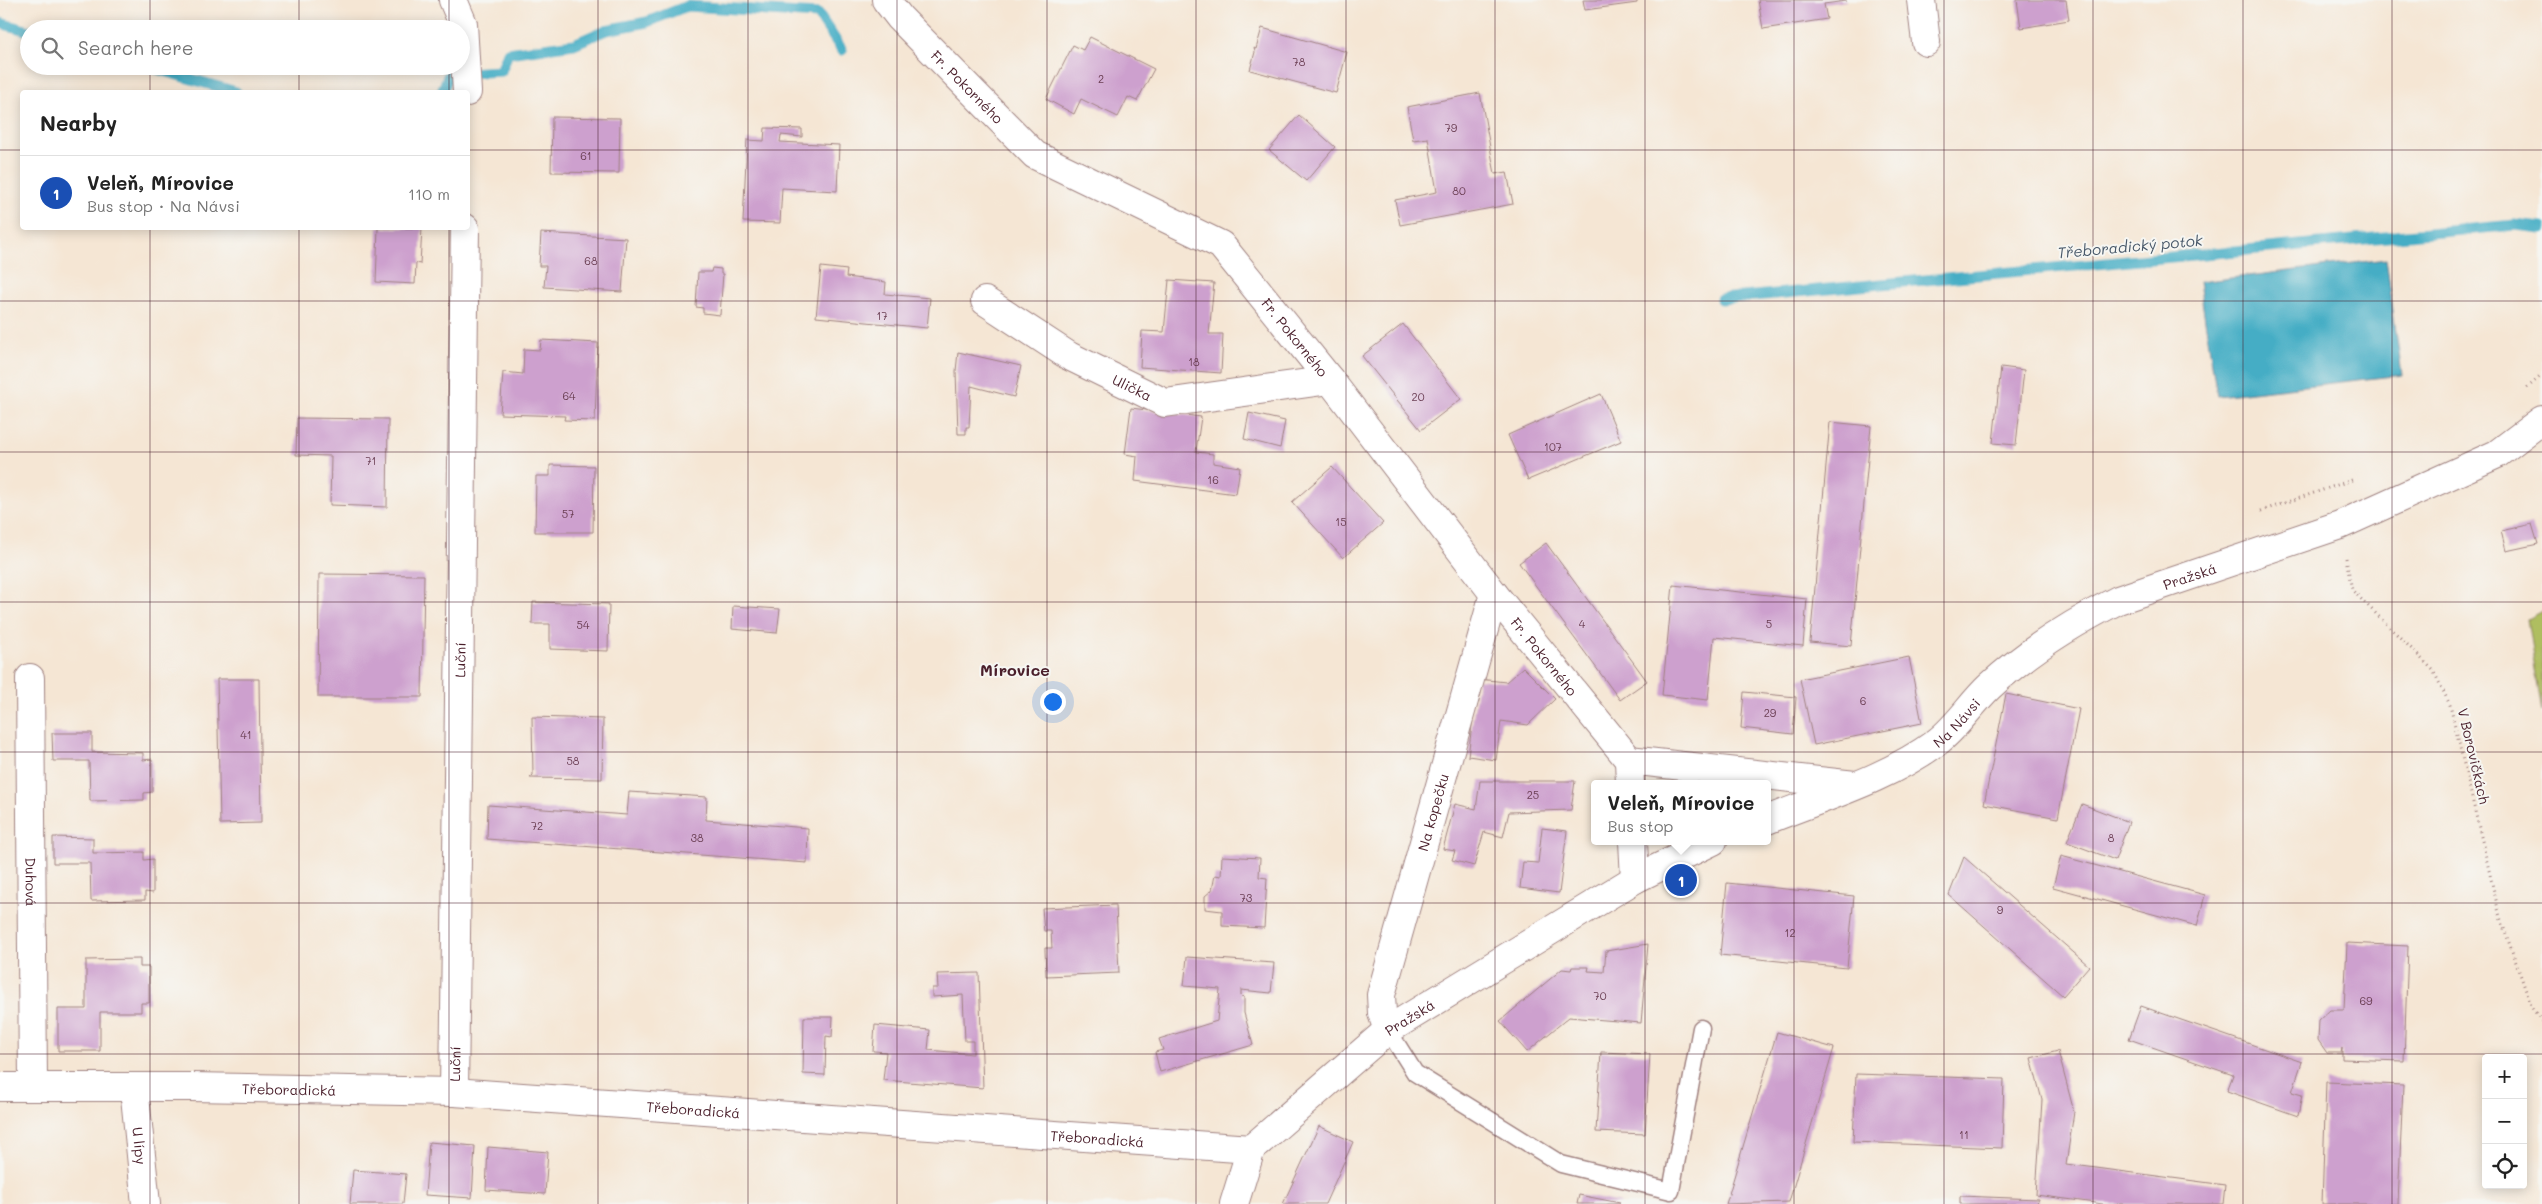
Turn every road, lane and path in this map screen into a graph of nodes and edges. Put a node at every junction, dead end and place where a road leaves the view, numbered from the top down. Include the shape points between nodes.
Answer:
1 (886, 0) edge
2 (1921, 0) edge
3 (1926, 42) dead end
4 (465, 75) edge
5 (467, 90) edge
6 (465, 230) edge
7 (985, 301) dead end
8 (2542, 375) edge
9 (1330, 380) junction
10 (2521, 394) dead end
11 (2542, 420) edge
12 (2354, 479) dead end
13 (2261, 511) dead end
14 (2340, 525) junction
15 (1494, 594) junction
16 (2045, 643) joint
17 (30, 678) dead end
18 (1629, 772) edge
19 (1768, 780) edge
20 (1771, 780) edge
21 (1855, 785) junction
22 (1771, 818) edge
23 (1633, 845) edge
24 (1704, 845) edge
25 (1635, 879) junction
26 (2542, 1021) edge
27 (1701, 1028) dead end
28 (1388, 1030) junction
29 (34, 1086) junction
30 (0, 1087) edge
31 (134, 1087) junction
32 (454, 1092) junction
33 (1251, 1149) junction
34 (146, 1204) edge
35 (1234, 1204) edge

1 - 9 street, Fr. Pokorného via 1035,154 1221,246
2 - 3 street
4 - 5 street
6 - 32 street, Luční
7 - 9 street, Ulička via 1069,356 1165,403
8 - 10 path
9 - 15 street, Fr. Pokorného
11 - 14 street, Pražská via 2497,454
12 - 13 path
14 - 16 street, Pražská via 2118,600
14 - 26 path, V Borovičkách via 2352,590 2433,670 2450,705 2500,917 2532,1008
15 - 18 street, Fr. Pokorného
15 - 28 street, Na kopečku via 1381,995 1382,1013
16 - 21 street, Na Návsi via 2020,659 1988,688 1938,741 1889,770
17 - 29 street, Duhová
18 - 19 street
20 - 21 street
21 - 22 street, Na Návsi
23 - 25 street
24 - 25 street
25 - 28 street, Pražská
27 - 28 lane via 1671,1191 1561,1164 1415,1073
28 - 33 street, Pražská
29 - 30 street, Třeboradická
29 - 31 street, Třeboradická
31 - 32 street, Třeboradická
31 - 34 street, U lípy
32 - 33 street, Třeboradická
33 - 35 street

